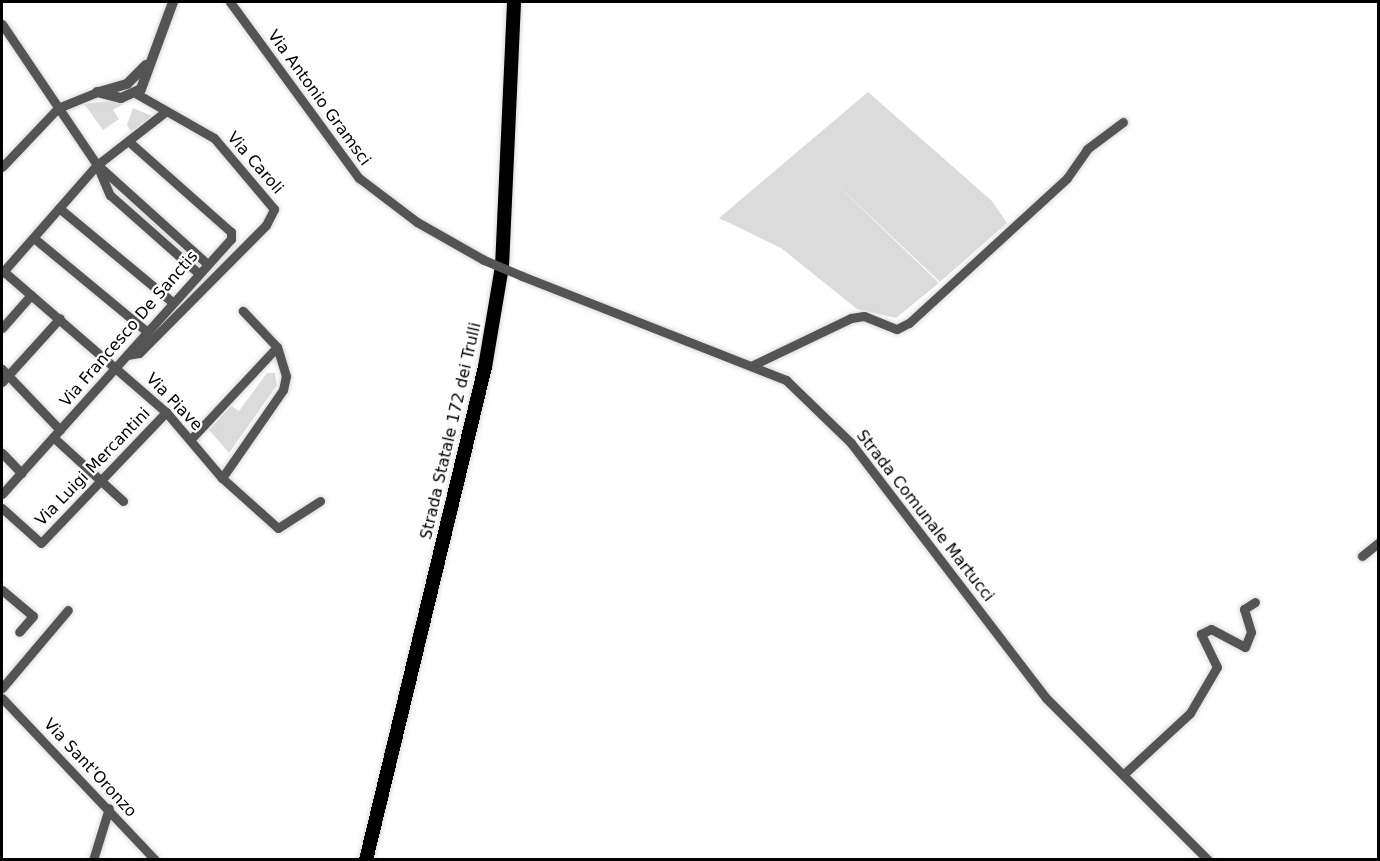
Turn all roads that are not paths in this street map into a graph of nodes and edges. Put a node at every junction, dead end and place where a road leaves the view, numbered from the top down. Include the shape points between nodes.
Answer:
1 (173, 2) edge
2 (230, 2) edge
3 (514, 2) edge
4 (2, 24) edge
5 (148, 63) junction
6 (98, 92) junction
7 (137, 94) junction
8 (58, 108) junction
9 (165, 112) junction
10 (1123, 122) dead end
11 (129, 141) junction
12 (98, 165) junction
13 (2, 167) edge
14 (59, 208) junction
15 (34, 239) junction
16 (484, 260) joint
17 (206, 262) junction
18 (2, 272) edge
19 (197, 272) junction
20 (31, 295) junction
21 (171, 301) junction
22 (243, 311) dead end
23 (60, 318) junction
24 (2, 328) edge
25 (145, 330) junction
26 (277, 346) junction
27 (127, 355) junction
28 (753, 365) junction
29 (117, 366) junction
30 (4, 375) edge
31 (166, 412) junction
32 (56, 433) junction
33 (190, 440) junction
34 (2, 453) edge
35 (21, 473) junction
36 (222, 478) junction
37 (100, 480) junction
38 (2, 494) edge
39 (123, 501) dead end
40 (320, 501) dead end
41 (2, 508) edge
42 (1378, 543) edge
43 (1362, 556) dead end
44 (2, 590) edge
45 (1255, 602) dead end
46 (68, 610) dead end
47 (19, 632) dead end
48 (2, 688) edge
49 (2, 698) edge
50 (1125, 773) junction
51 (109, 808) junction
52 (93, 860) edge
53 (155, 860) edge
54 (366, 860) edge
55 (1209, 860) edge

1 - 5 street
2 - 16 street, Via Antonio Gramsci via 359,178 447,242
3 - 54 main road, Strada Statale 172 dei Trulli via 502,267 487,356
4 - 8 street
5 - 6 street via 127,84
5 - 7 street
6 - 7 street via 121,98
6 - 8 street
7 - 9 street
8 - 12 street
8 - 13 street
9 - 11 street
9 - 27 street, Via Caroli via 214,138 270,198 274,216 139,353
10 - 28 street via 1087,149 1067,178 909,323 897,328 864,316 851,318
11 - 12 street
11 - 17 street, Via Francesco De Sanctis via 231,232 231,239
12 - 14 street
12 - 17 street
12 - 19 street via 110,195
14 - 15 street
14 - 21 street
15 - 18 street
15 - 25 street
16 - 28 street, Strada Comunale Martucci, bridge
17 - 19 street, Via Francesco De Sanctis
18 - 20 street, Via Piave
19 - 21 street, Via Francesco De Sanctis
20 - 23 street, Via Piave
20 - 24 street
21 - 25 street, Via Francesco De Sanctis
22 - 26 street
23 - 29 street, Via Piave
23 - 30 street
25 - 27 street, Via Francesco De Sanctis
26 - 33 street
26 - 36 street via 286,376 283,390
27 - 29 street, Via Francesco De Sanctis
28 - 50 street, Strada Comunale Martucci via 786,380 851,443 1046,698 1086,743
29 - 31 street, Via Piave
29 - 32 street, Via Francesco De Sanctis
30 - 32 street
31 - 33 street, Via Piave
31 - 37 street, Via Luigi Mercantini
32 - 35 street, Via Francesco De Sanctis
32 - 37 street
33 - 36 street, Via Piave
34 - 35 street
35 - 38 street, Via Francesco De Sanctis
36 - 40 street, Via Piave via 281,530
37 - 39 street
37 - 41 street, Via Luigi Mercantini via 40,543
42 - 43 street
44 - 47 street via 33,616
45 - 50 street via 1244,609 1251,632 1245,647 1210,629 1201,634 1216,667 1190,713
46 - 48 street
49 - 51 street, Via Sant'Oronzo
50 - 55 street, Strada Comunale Martucci
51 - 52 street
51 - 53 street, Via Sant'Oronzo

